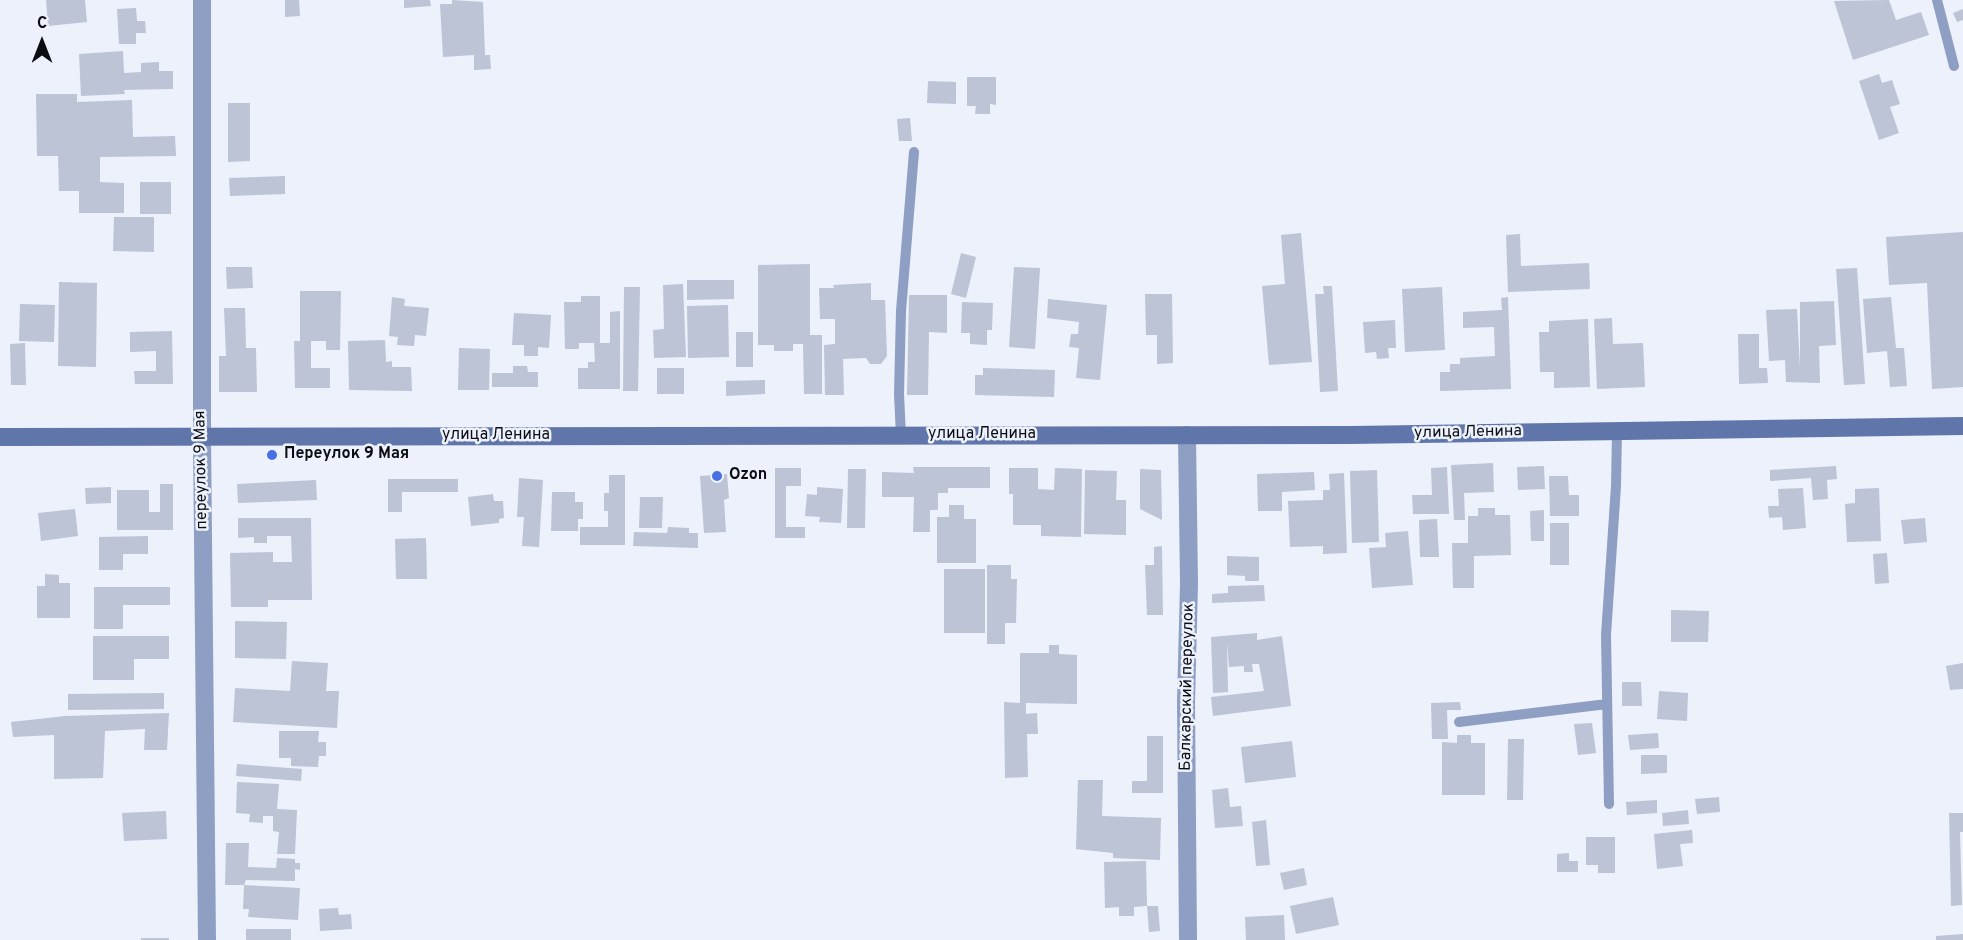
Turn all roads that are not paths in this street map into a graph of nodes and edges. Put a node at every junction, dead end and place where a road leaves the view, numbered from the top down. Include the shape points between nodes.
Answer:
1 (202, 0) edge
2 (1937, 0) edge
3 (1954, 66) dead end
4 (914, 152) dead end
5 (1963, 426) edge
6 (1617, 430) junction
7 (1187, 435) junction
8 (901, 436) junction
9 (0, 437) edge
10 (202, 437) junction
11 (1607, 704) junction
12 (1459, 722) dead end
13 (1609, 804) dead end
14 (207, 940) edge
15 (1188, 940) edge

1 - 10 street, переулок 9 Мая
2 - 3 lane
4 - 8 lane via 901,312
5 - 6 street, улица Ленина
6 - 7 street, улица Ленина
6 - 11 lane via 1606,635
7 - 8 street, улица Ленина
7 - 15 street, Балкарский переулок
8 - 10 street, улица Ленина
9 - 10 street, улица Ленина
10 - 14 street, переулок 9 Мая
11 - 12 lane
11 - 13 lane

